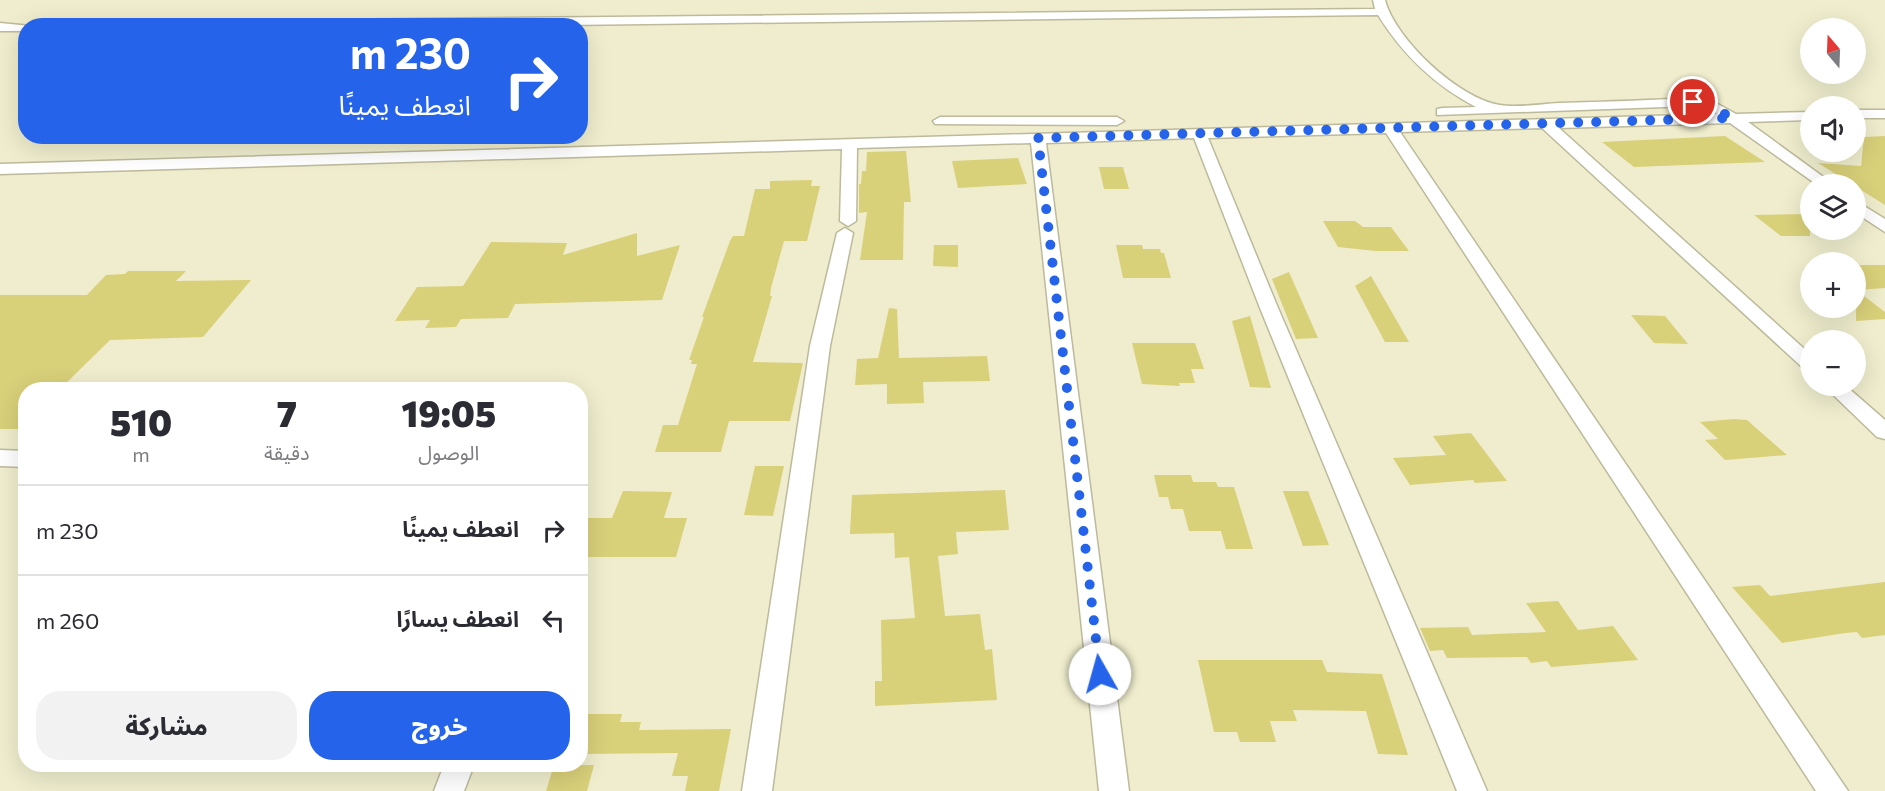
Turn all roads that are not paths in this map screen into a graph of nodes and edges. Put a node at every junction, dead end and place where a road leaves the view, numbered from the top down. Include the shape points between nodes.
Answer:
1 (1380, 6) edge
2 (588, 19) edge
3 (0, 27) edge
4 (18, 27) edge
5 (1500, 110) junction
6 (1866, 114) edge
7 (1885, 114) edge
8 (1800, 116) edge
9 (1732, 118) junction
10 (1134, 120) dead end
11 (1179, 120) dead end
12 (940, 121) dead end
13 (1545, 123) junction
14 (1390, 128) junction
15 (1199, 133) junction
16 (1038, 138) junction
17 (850, 142) junction
18 (0, 169) edge
19 (1811, 174) edge
20 (1866, 213) edge
21 (1885, 227) edge
22 (1800, 355) edge
23 (1845, 396) edge
24 (1885, 432) edge
25 (0, 458) edge
26 (18, 459) edge
27 (456, 772) edge
28 (449, 791) edge
29 (757, 791) edge
30 (1114, 791) edge
31 (1472, 791) edge
32 (1833, 791) edge

1 - 2 street
1 - 5 street via 1398,37 1427,68 1456,91
3 - 4 street
5 - 9 street via 1693,102 1709,105
5 - 11 street
6 - 7 street
8 - 9 street
9 - 13 street
9 - 19 street
10 - 12 street
13 - 14 street
13 - 22 street
14 - 15 street
14 - 32 street
15 - 16 street
15 - 31 street
16 - 17 street
16 - 30 street
17 - 18 street
17 - 29 street via 851,186 846,227 820,346
20 - 21 street
23 - 24 street
25 - 26 street
27 - 28 street

